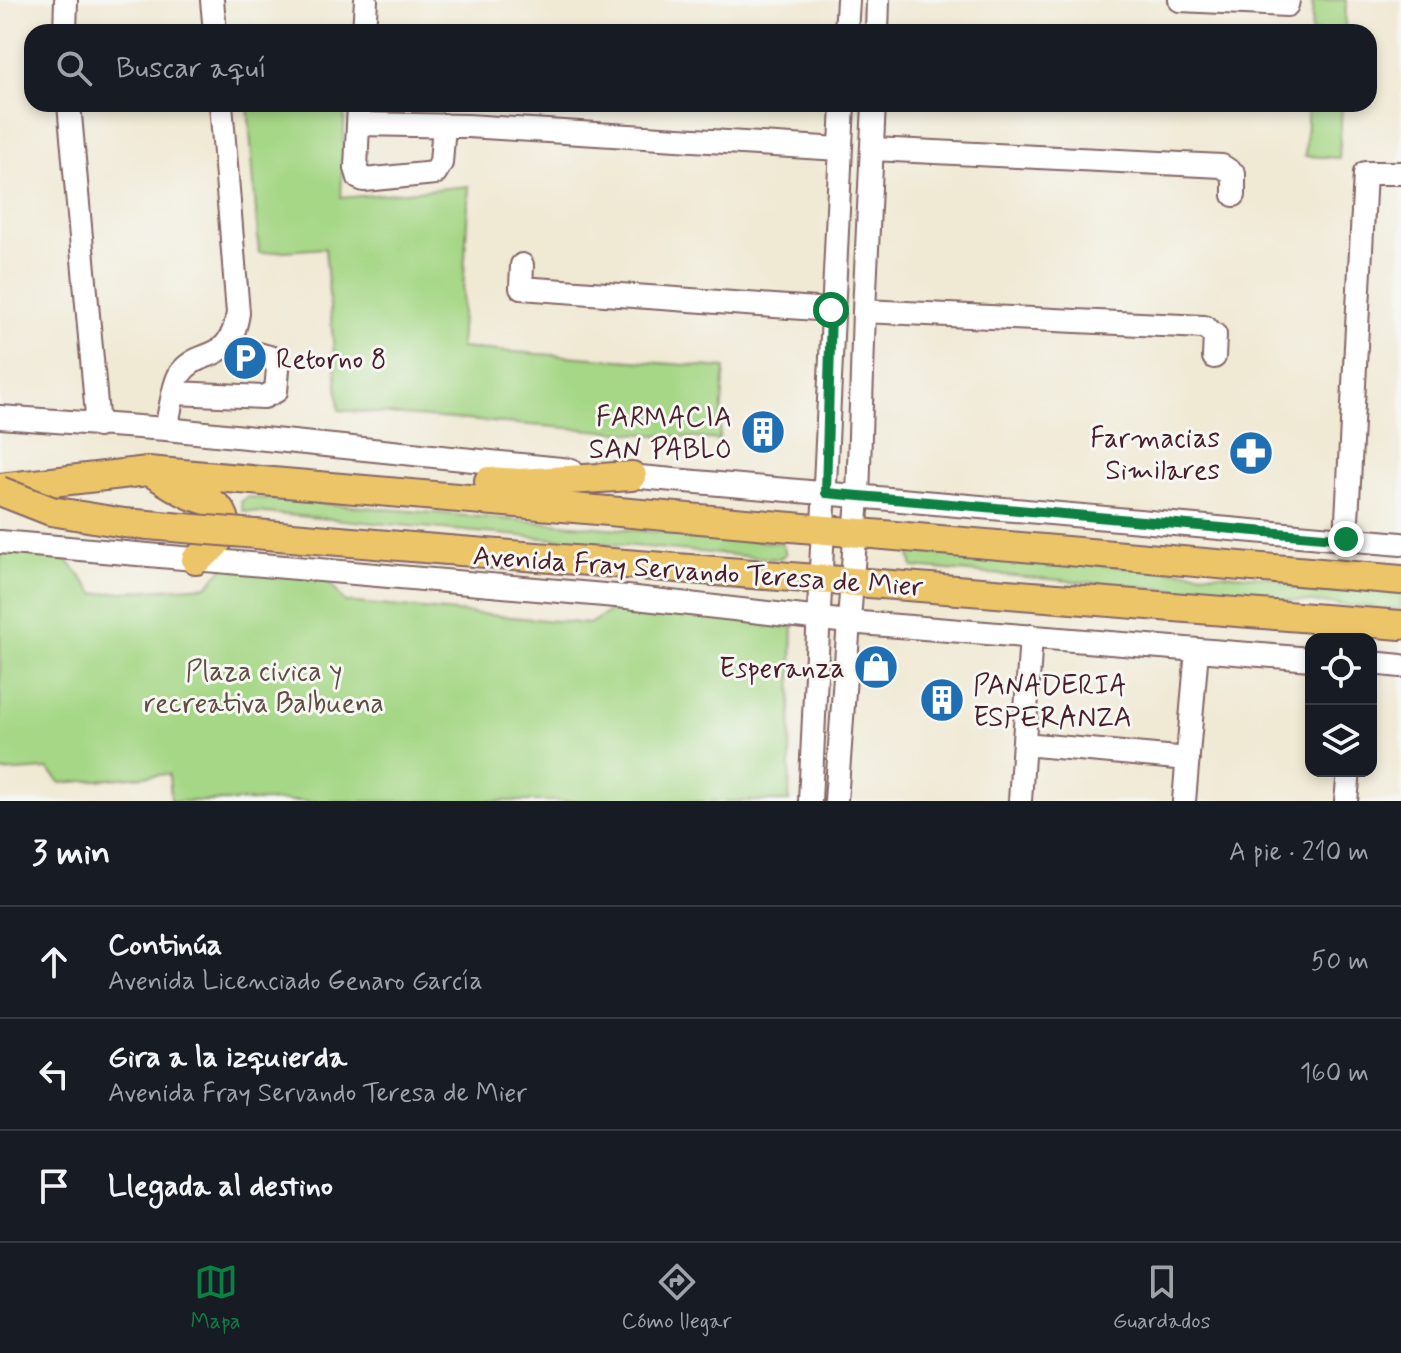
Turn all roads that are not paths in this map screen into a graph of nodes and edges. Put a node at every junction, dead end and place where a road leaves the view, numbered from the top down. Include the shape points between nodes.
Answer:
1 (66, 0) edge
2 (212, 0) edge
3 (366, 0) edge
4 (848, 0) edge
5 (878, 0) edge
6 (1180, 0) edge
7 (1288, 0) edge
8 (1235, 2) edge
9 (65, 24) edge
10 (214, 24) edge
11 (364, 24) edge
12 (846, 24) edge
13 (877, 24) edge
14 (70, 112) edge
15 (222, 112) edge
16 (842, 112) edge
17 (874, 112) edge
18 (358, 114) edge
19 (444, 125) junction
20 (840, 149) junction
21 (873, 149) junction
22 (1401, 173) edge
23 (1234, 195) dead end
24 (522, 265) dead end
25 (831, 310) junction
26 (864, 311) junction
27 (226, 345) junction
28 (1214, 357) dead end
29 (175, 393) junction
30 (0, 417) edge
31 (98, 426) junction
32 (166, 429) junction
33 (148, 471) junction
34 (632, 476) junction
35 (241, 477) junction
36 (0, 490) edge
37 (826, 493) junction
38 (858, 497) junction
39 (824, 529) junction
40 (855, 532) junction
41 (1346, 539) junction
42 (0, 542) edge
43 (1401, 544) edge
44 (196, 560) junction
45 (821, 579) junction
46 (1401, 580) edge
47 (851, 581) junction
48 (819, 620) junction
49 (848, 622) junction
50 (1401, 625) edge
51 (1031, 636) junction
52 (1197, 650) junction
53 (1305, 659) edge
54 (1377, 664) edge
55 (1401, 666) edge
56 (1024, 744) junction
57 (1188, 759) junction
58 (1348, 777) edge
59 (810, 801) edge
60 (836, 801) edge
61 (1020, 801) edge
62 (1184, 801) edge
63 (1346, 801) edge

1 - 9 street
2 - 10 street
3 - 11 street
4 - 12 street
5 - 13 street
6 - 8 street
7 - 8 street via 1287,5
14 - 31 street
15 - 27 street via 238,313
16 - 20 street
17 - 21 street
18 - 19 street
18 - 19 street via 356,168 364,180 435,173 441,163
19 - 20 street
20 - 25 street
21 - 23 street via 1222,166 1234,174
21 - 26 street
22 - 41 street via 1365,173
24 - 25 street via 521,288
25 - 37 street
26 - 28 street via 1204,327 1215,335
26 - 38 street
27 - 29 street via 182,370
27 - 29 street via 273,358 276,391 264,397
29 - 32 street
30 - 31 street
31 - 32 street
32 - 34 street
33 - 35 main road, Avenida Fray Servando Teresa de Mier
33 - 36 main road, Avenida Fray Servando Teresa de Mier
33 - 44 main road via 207,500 223,518 219,543
34 - 35 main road via 520,483 310,470
34 - 37 street
35 - 39 main road, Avenida Fray Servando Teresa de Mier
36 - 45 main road, Avenida Fray Servando Teresa de Mier, bridge via 51,511 124,523
37 - 38 street
37 - 39 street
38 - 40 street
38 - 41 street
39 - 40 main road, Avenida Fray Servando Teresa de Mier
39 - 45 street
40 - 46 main road, Avenida Fray Servando Teresa de Mier
40 - 47 street
41 - 43 street
42 - 44 street, Avenida Fray Servando Teresa de Mier
44 - 48 street, Avenida Fray Servando Teresa de Mier via 627,597
45 - 47 main road, Avenida Fray Servando Teresa de Mier
45 - 48 street
47 - 49 street
47 - 50 main road, Avenida Fray Servando Teresa de Mier
48 - 49 street, Avenida Fray Servando Teresa de Mier
48 - 59 street
49 - 51 street, Avenida Fray Servando Teresa de Mier
49 - 60 street
51 - 52 street, Avenida Fray Servando Teresa de Mier
51 - 56 street
52 - 53 street, Avenida Fray Servando Teresa de Mier
52 - 57 street
54 - 55 street
56 - 57 street
56 - 61 street
57 - 62 street
58 - 63 street

